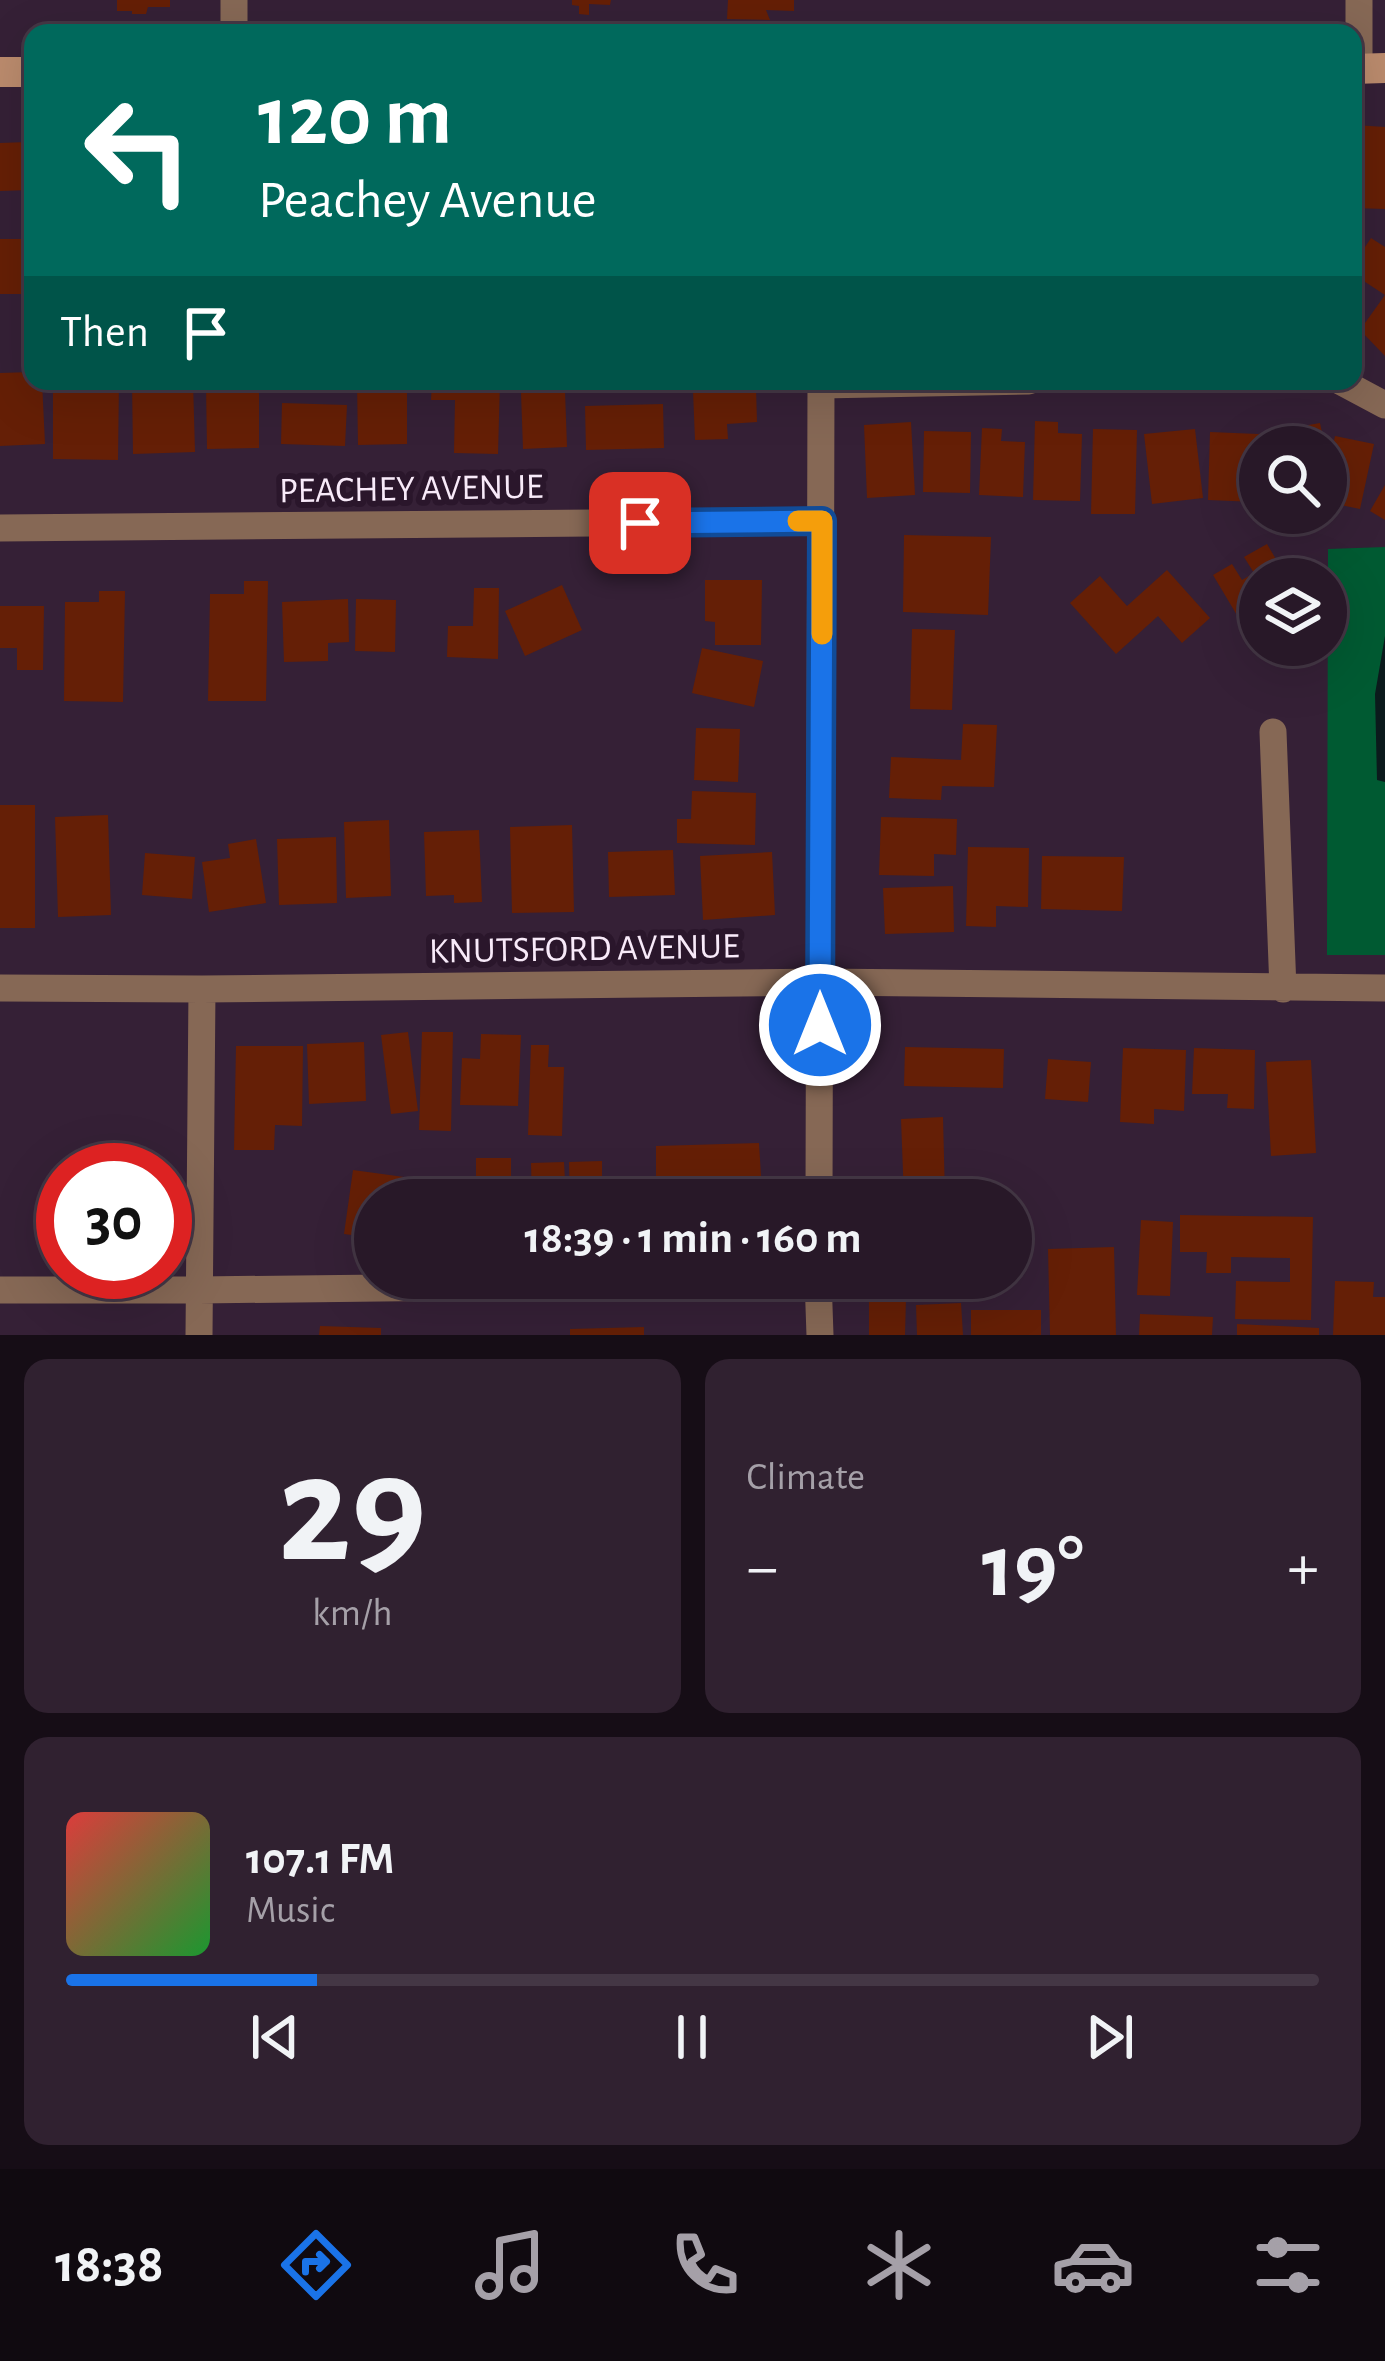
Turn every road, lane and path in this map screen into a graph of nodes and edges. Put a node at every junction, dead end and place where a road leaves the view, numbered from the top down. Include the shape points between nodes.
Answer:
1 (1362, 30) edge
2 (1366, 69) edge
3 (821, 390) edge
4 (1357, 390) edge
5 (1385, 405) edge
6 (822, 521) junction
7 (0, 528) edge
8 (1273, 732) dead end
9 (821, 982) junction
10 (0, 988) edge
11 (1385, 988) edge
12 (202, 989) junction
13 (1283, 989) junction
14 (819, 1179) edge
15 (354, 1287) edge
16 (0, 1290) edge
17 (199, 1290) junction
18 (819, 1299) edge
19 (200, 1335) edge
20 (820, 1335) edge

1 - 2 street
3 - 6 street
4 - 5 street
6 - 7 street, PEACHEY AVENUE
6 - 9 street
8 - 13 street
9 - 12 street, KNUTSFORD AVENUE
9 - 13 street, KNUTSFORD AVENUE
9 - 14 street
10 - 12 street, KNUTSFORD AVENUE
11 - 13 street, KNUTSFORD AVENUE
12 - 17 street
15 - 17 street
16 - 17 street
17 - 19 street
18 - 20 street

